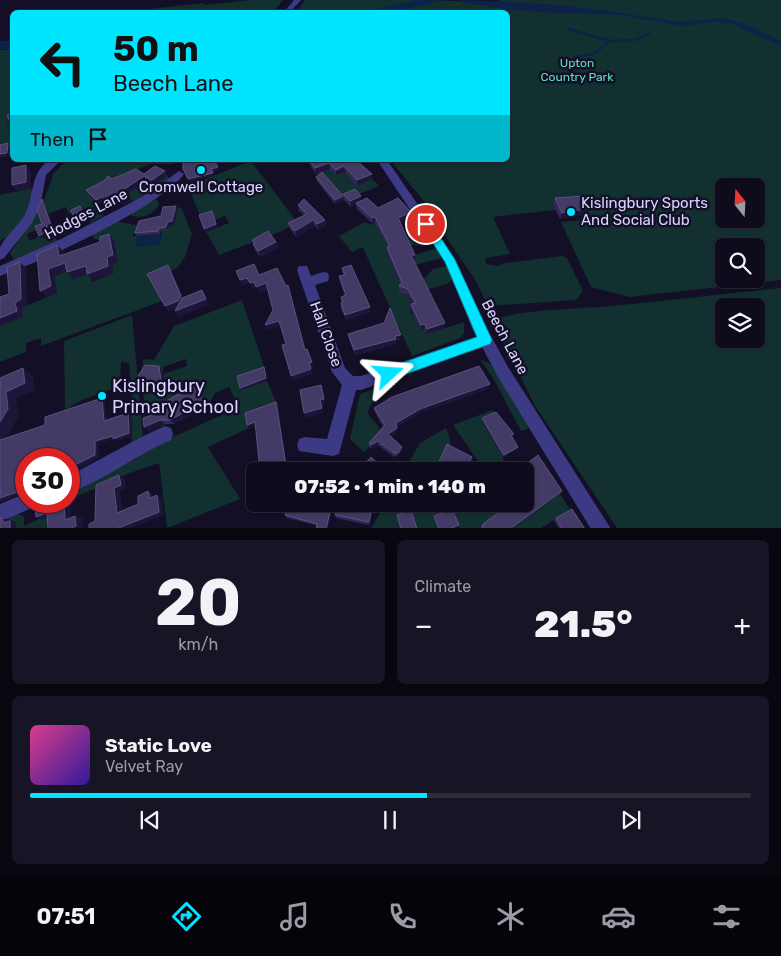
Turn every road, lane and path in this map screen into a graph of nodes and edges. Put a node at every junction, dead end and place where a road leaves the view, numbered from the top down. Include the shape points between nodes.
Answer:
1 (298, 0) edge
2 (289, 10) edge
3 (53, 162) edge
4 (383, 162) edge
5 (179, 174) dead end
6 (0, 255) edge
7 (0, 271) edge
8 (323, 277) dead end
9 (485, 340) junction
10 (350, 383) junction
11 (165, 434) dead end
12 (305, 445) dead end
13 (80, 479) edge
14 (15, 507) edge
15 (0, 514) edge
16 (602, 528) edge

1 - 2 street
3 - 6 street via 39,176 34,207 24,225
4 - 9 street, Beech Lane via 450,260
5 - 7 street, Hodges Lane via 172,183 146,199 43,254
8 - 10 street, Hall Close via 305,276 339,372
9 - 10 street, Hall Close via 361,383
9 - 16 street, Beech Lane
10 - 12 street, Hall Close via 333,448
11 - 13 street
14 - 15 street

